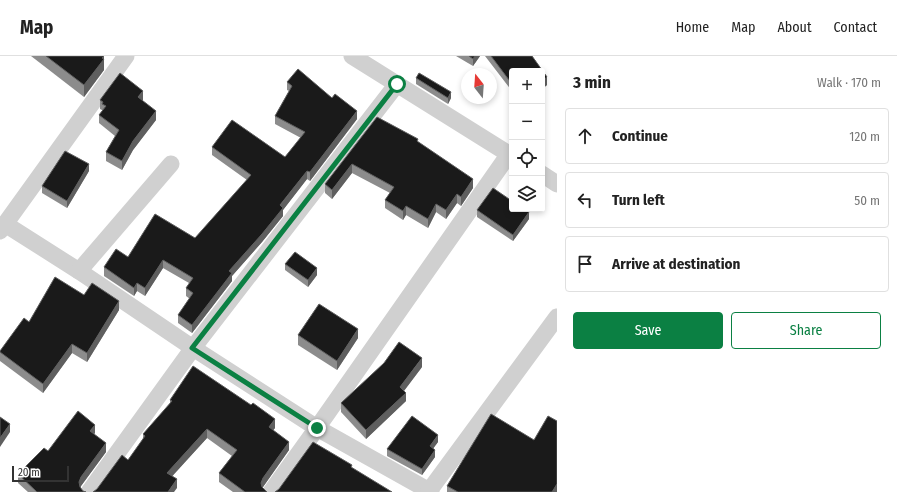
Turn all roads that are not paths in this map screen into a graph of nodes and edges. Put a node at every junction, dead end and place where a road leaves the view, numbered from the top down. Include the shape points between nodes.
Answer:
1 (126, 56) edge
2 (352, 56) edge
3 (397, 84) junction
4 (509, 154) edge
5 (509, 158) edge
6 (171, 164) dead end
7 (545, 176) edge
8 (557, 184) edge
9 (2, 228) edge
10 (79, 271) junction
11 (557, 317) edge
12 (192, 348) junction
13 (317, 428) junction
14 (89, 492) edge
15 (270, 492) edge
16 (430, 492) edge

1 - 9 street
2 - 3 street
3 - 4 street
3 - 12 street
5 - 13 street
6 - 10 street
7 - 8 street
9 - 10 street
10 - 12 street
11 - 16 street
12 - 13 street
12 - 14 street
13 - 15 street
13 - 16 street

